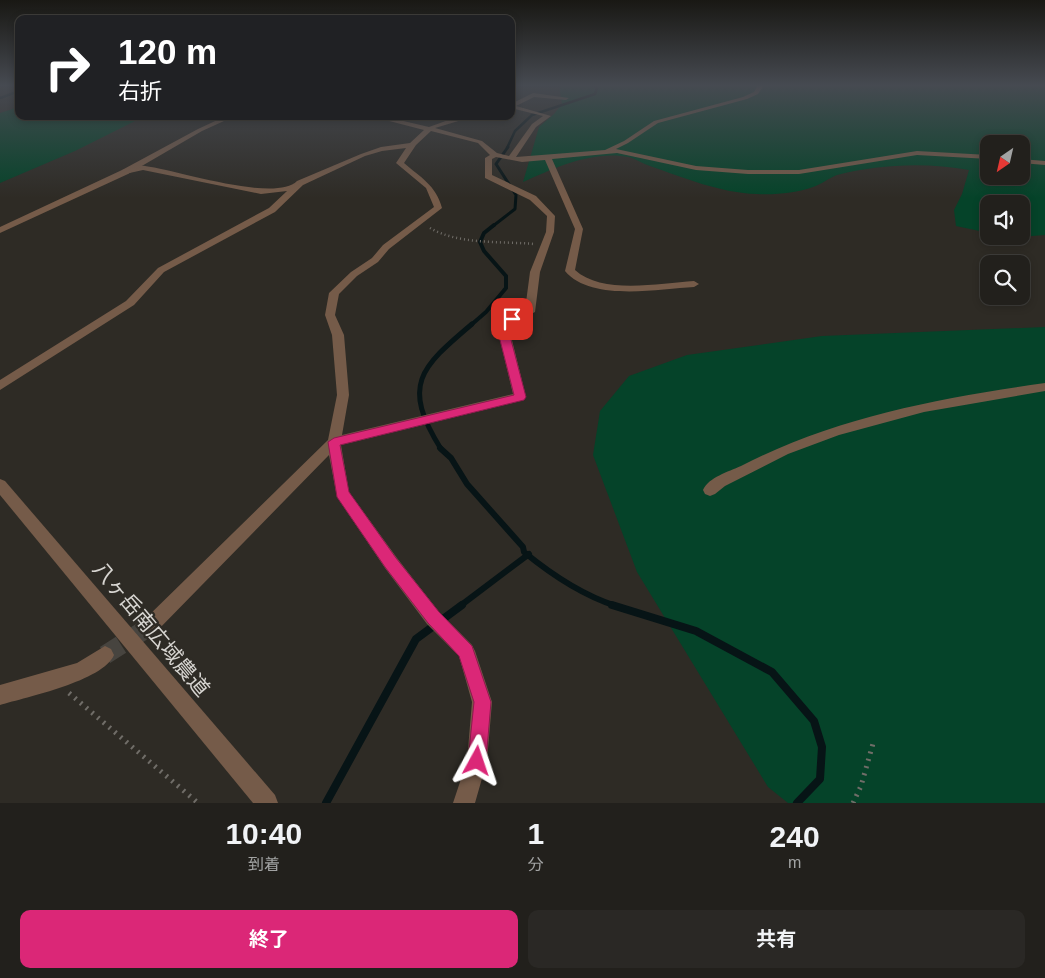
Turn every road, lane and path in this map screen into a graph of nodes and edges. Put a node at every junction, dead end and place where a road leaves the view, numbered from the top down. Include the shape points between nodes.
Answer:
1 (217, 122) edge
2 (407, 122) edge
3 (447, 122) edge
4 (537, 122) edge
5 (655, 122) edge
6 (430, 127) junction
7 (413, 145) junction
8 (606, 151) junction
9 (495, 155) junction
10 (980, 156) edge
11 (548, 158) junction
12 (510, 159) junction
13 (1030, 162) edge
14 (1045, 163) edge
15 (125, 172) junction
16 (295, 188) junction
17 (438, 208) junction
18 (0, 230) edge
19 (544, 245) junction
20 (694, 284) dead end
21 (0, 386) edge
22 (1045, 387) edge
23 (334, 442) junction
24 (0, 485) edge
25 (710, 490) dead end
26 (149, 627) tunnel mouth
27 (105, 655) tunnel mouth
28 (57, 680) junction
29 (0, 695) edge
30 (874, 740) dead end
31 (198, 803) edge
32 (267, 803) edge
33 (464, 803) edge
34 (853, 803) edge

1 - 15 street
2 - 6 street
3 - 6 street
4 - 12 street via 531,126 518,152
5 - 8 street
6 - 7 street
6 - 9 street via 480,142
7 - 16 street via 380,149 363,155
7 - 17 street via 403,154 400,163 427,184 436,195
8 - 10 street via 696,168 748,172 799,172 917,153
8 - 11 street
9 - 12 street
9 - 19 street via 489,158 488,176 533,198 551,216 550,232
11 - 12 street
11 - 20 street via 579,229 570,271 573,276 596,285 628,288
13 - 14 street
15 - 16 street via 143,168 261,192
15 - 18 street
16 - 21 street via 272,210 161,270 130,303
17 - 19 path via 443,213 429,227 442,234
17 - 23 street via 386,246 376,260 354,274 334,293 330,315 338,335 344,395
19 - 23 street via 535,272 530,312 512,319 504,336 520,397
22 - 25 street via 852,425 803,442 720,482
23 - 26 street
23 - 33 street via 342,493 433,618 466,652 482,702 477,761
24 - 32 street, 八ヶ岳南広域農道
27 - 28 street via 81,671
28 - 29 street
28 - 31 path
30 - 34 path

